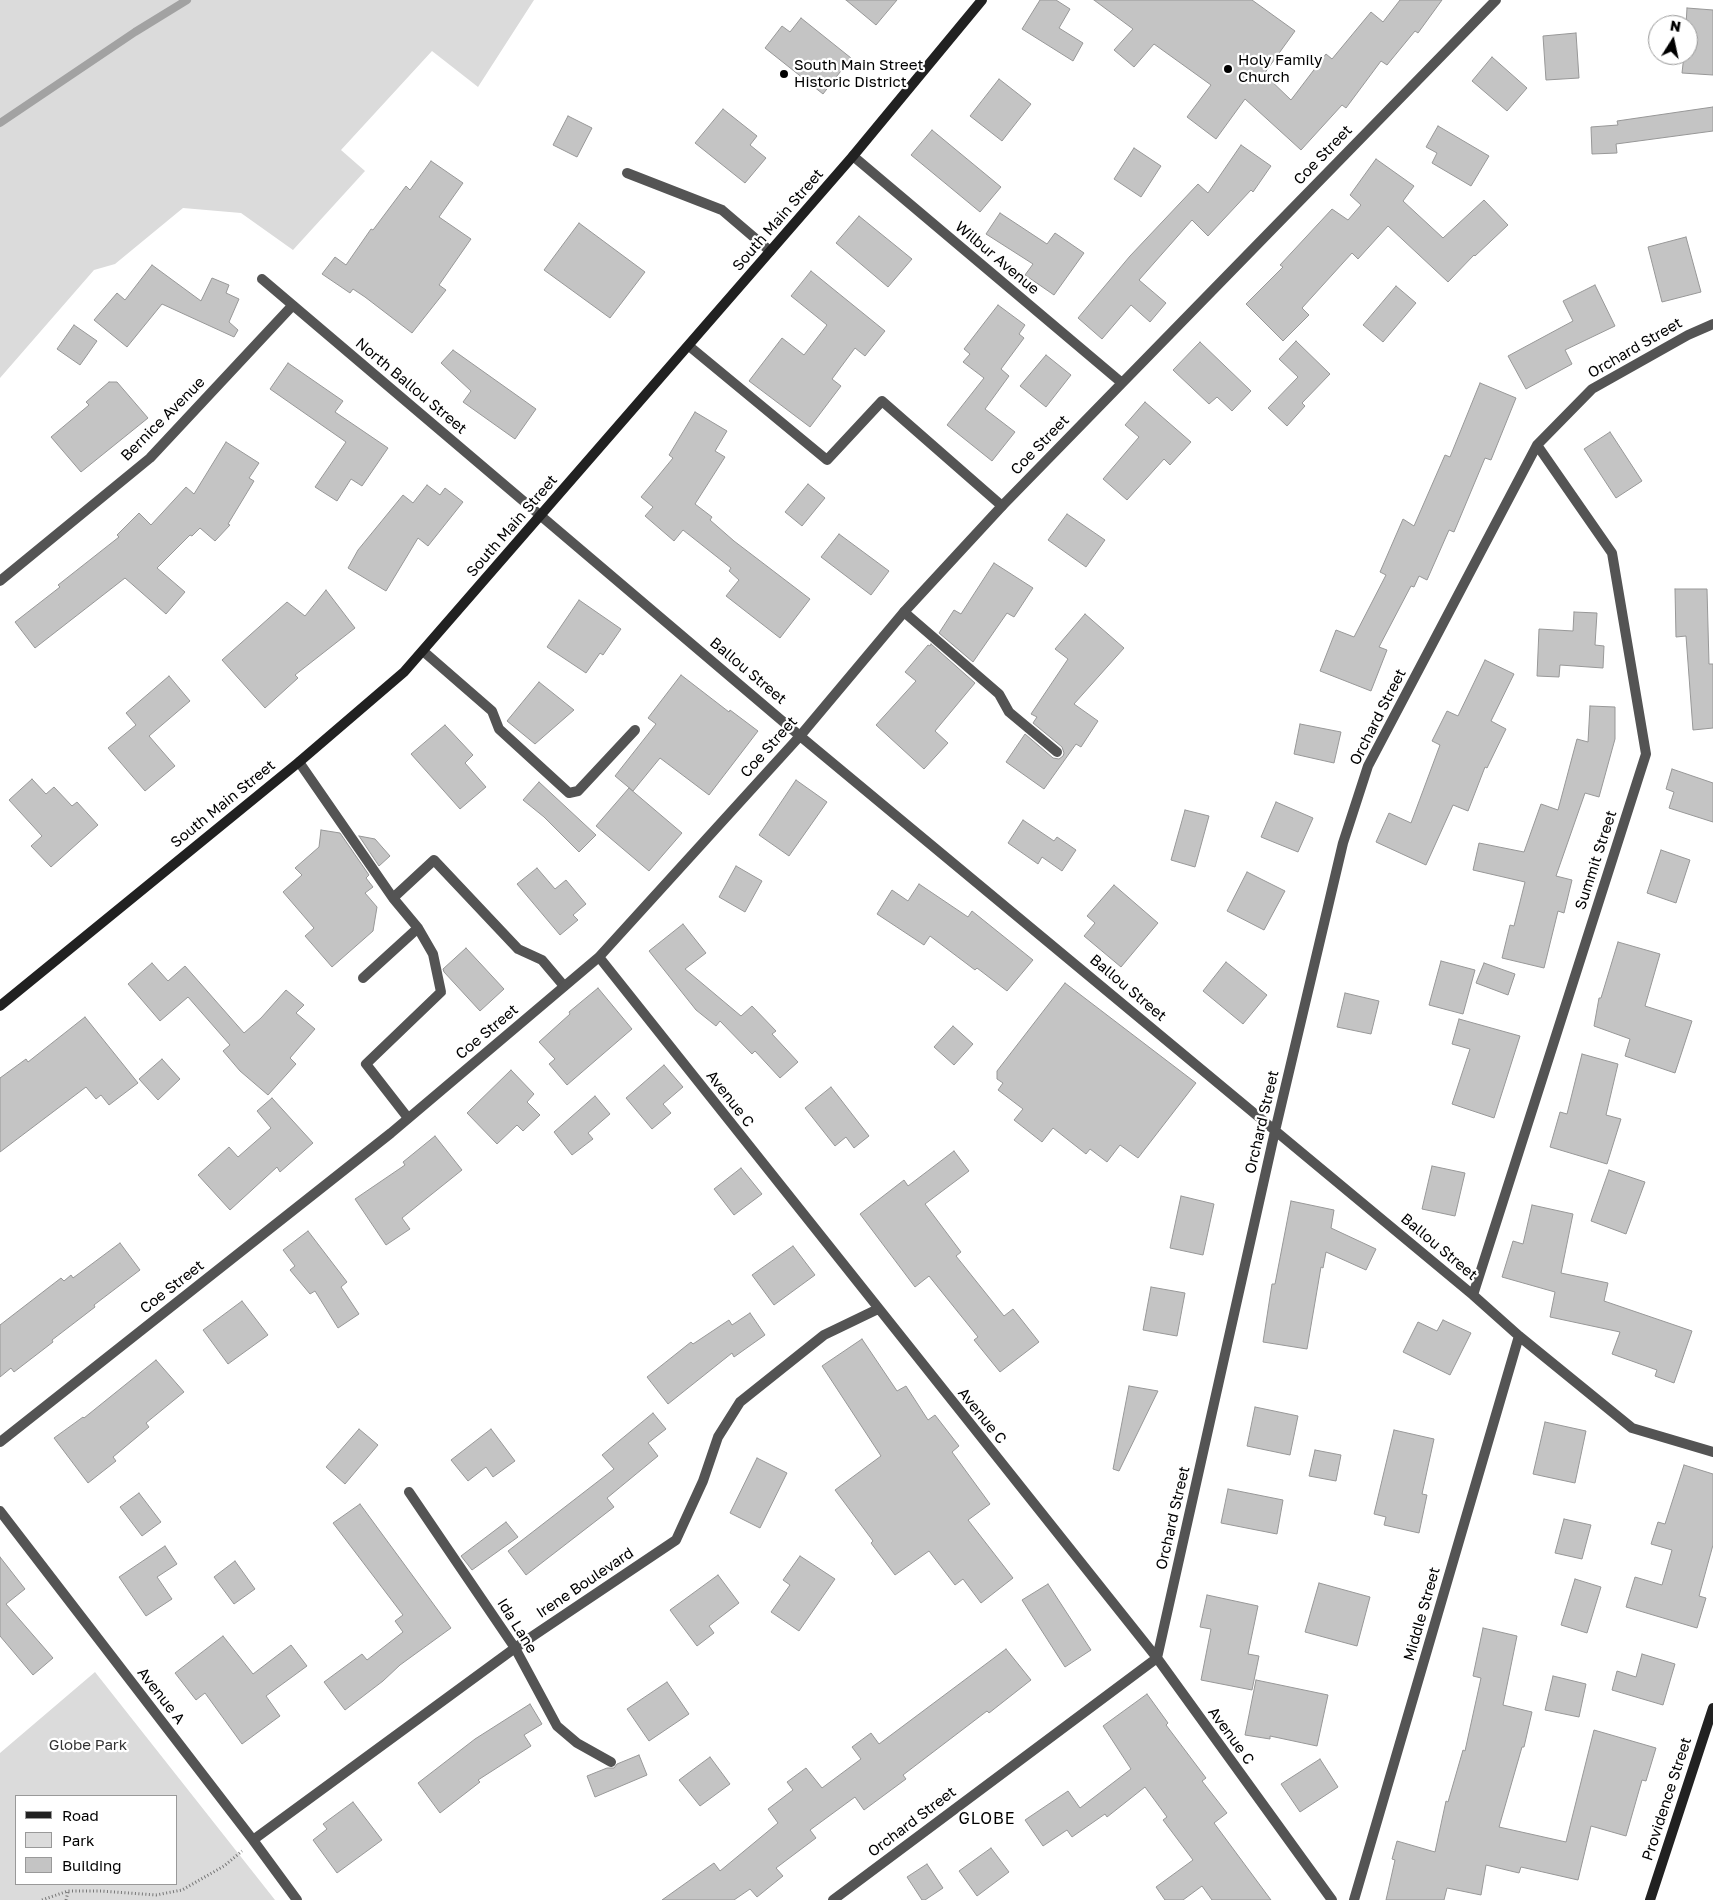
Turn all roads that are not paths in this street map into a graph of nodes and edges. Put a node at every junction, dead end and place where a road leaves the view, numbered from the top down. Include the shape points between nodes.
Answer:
1 (982, 0) edge
2 (1496, 0) edge
3 (852, 156) junction
4 (627, 173) dead end
5 (770, 251) junction
6 (262, 279) dead end
7 (292, 306) junction
8 (1713, 324) edge
9 (689, 346) junction
10 (1122, 383) junction
11 (1538, 445) junction
12 (1002, 506) junction
13 (541, 516) junction
14 (0, 582) edge
15 (904, 612) junction
16 (423, 651) junction
17 (635, 730) dead end
18 (800, 736) junction
19 (1057, 752) dead end
20 (298, 762) junction
21 (393, 898) junction
22 (418, 928) junction
23 (599, 957) junction
24 (364, 978) dead end
25 (564, 986) junction
26 (0, 1006) edge
27 (408, 1118) junction
28 (1275, 1131) junction
29 (1473, 1294) junction
30 (878, 1308) junction
31 (1519, 1336) junction
32 (0, 1442) edge
33 (1713, 1452) edge
34 (409, 1492) dead end
35 (0, 1511) edge
36 (515, 1648) junction
37 (1157, 1658) junction
38 (1713, 1708) edge
39 (611, 1762) dead end
40 (253, 1840) junction
41 (297, 1900) edge
42 (833, 1900) edge
43 (1332, 1900) edge
44 (1354, 1900) edge
45 (1650, 1900) edge

1 - 3 main road, South Main Street
2 - 10 street, Coe Street
3 - 5 main road, South Main Street
3 - 10 street, Wilbur Avenue
4 - 5 street via 722,210
5 - 9 main road, South Main Street
6 - 7 street, North Ballou Street
7 - 13 street, North Ballou Street
7 - 14 street, Bernice Avenue via 150,458
8 - 11 street, Orchard Street via 1592,389
9 - 12 street via 827,460 882,401
9 - 13 main road, South Main Street
10 - 12 street, Coe Street
11 - 28 street, Orchard Street via 1368,766 1343,843
11 - 29 street, Summit Street via 1612,553 1646,754
12 - 15 street, Coe Street
13 - 16 main road, South Main Street
13 - 18 street, Ballou Street
15 - 18 street, Coe Street
15 - 19 street via 999,694 1009,712
16 - 17 street via 492,711 500,729 569,793 578,791
16 - 20 main road, South Main Street via 404,672
18 - 23 street, Coe Street
18 - 28 street, Ballou Street
20 - 21 street
20 - 26 main road, South Main Street
21 - 22 street
21 - 25 street via 434,860 518,949 542,960
22 - 24 street
22 - 27 street via 432,954 441,992 366,1064
23 - 25 street, Coe Street
23 - 30 street, Avenue C
25 - 27 street, Coe Street
27 - 32 street, Coe Street
28 - 29 street, Ballou Street
28 - 37 street, Orchard Street
29 - 31 street, Ballou Street
30 - 36 street, Irene Boulevard via 824,1335 740,1402 718,1436 703,1481 676,1540
30 - 37 street, Avenue C
31 - 33 street, Ballou Street via 1632,1428
31 - 44 street, Middle Street
34 - 36 street, Ida Lane
35 - 40 street, Avenue A
36 - 39 street, Ida Lane via 557,1726 577,1744
36 - 40 street, Irene Boulevard
37 - 42 street, Orchard Street
37 - 43 street, Avenue C
38 - 45 main road, Providence Street
40 - 41 street, Avenue A

